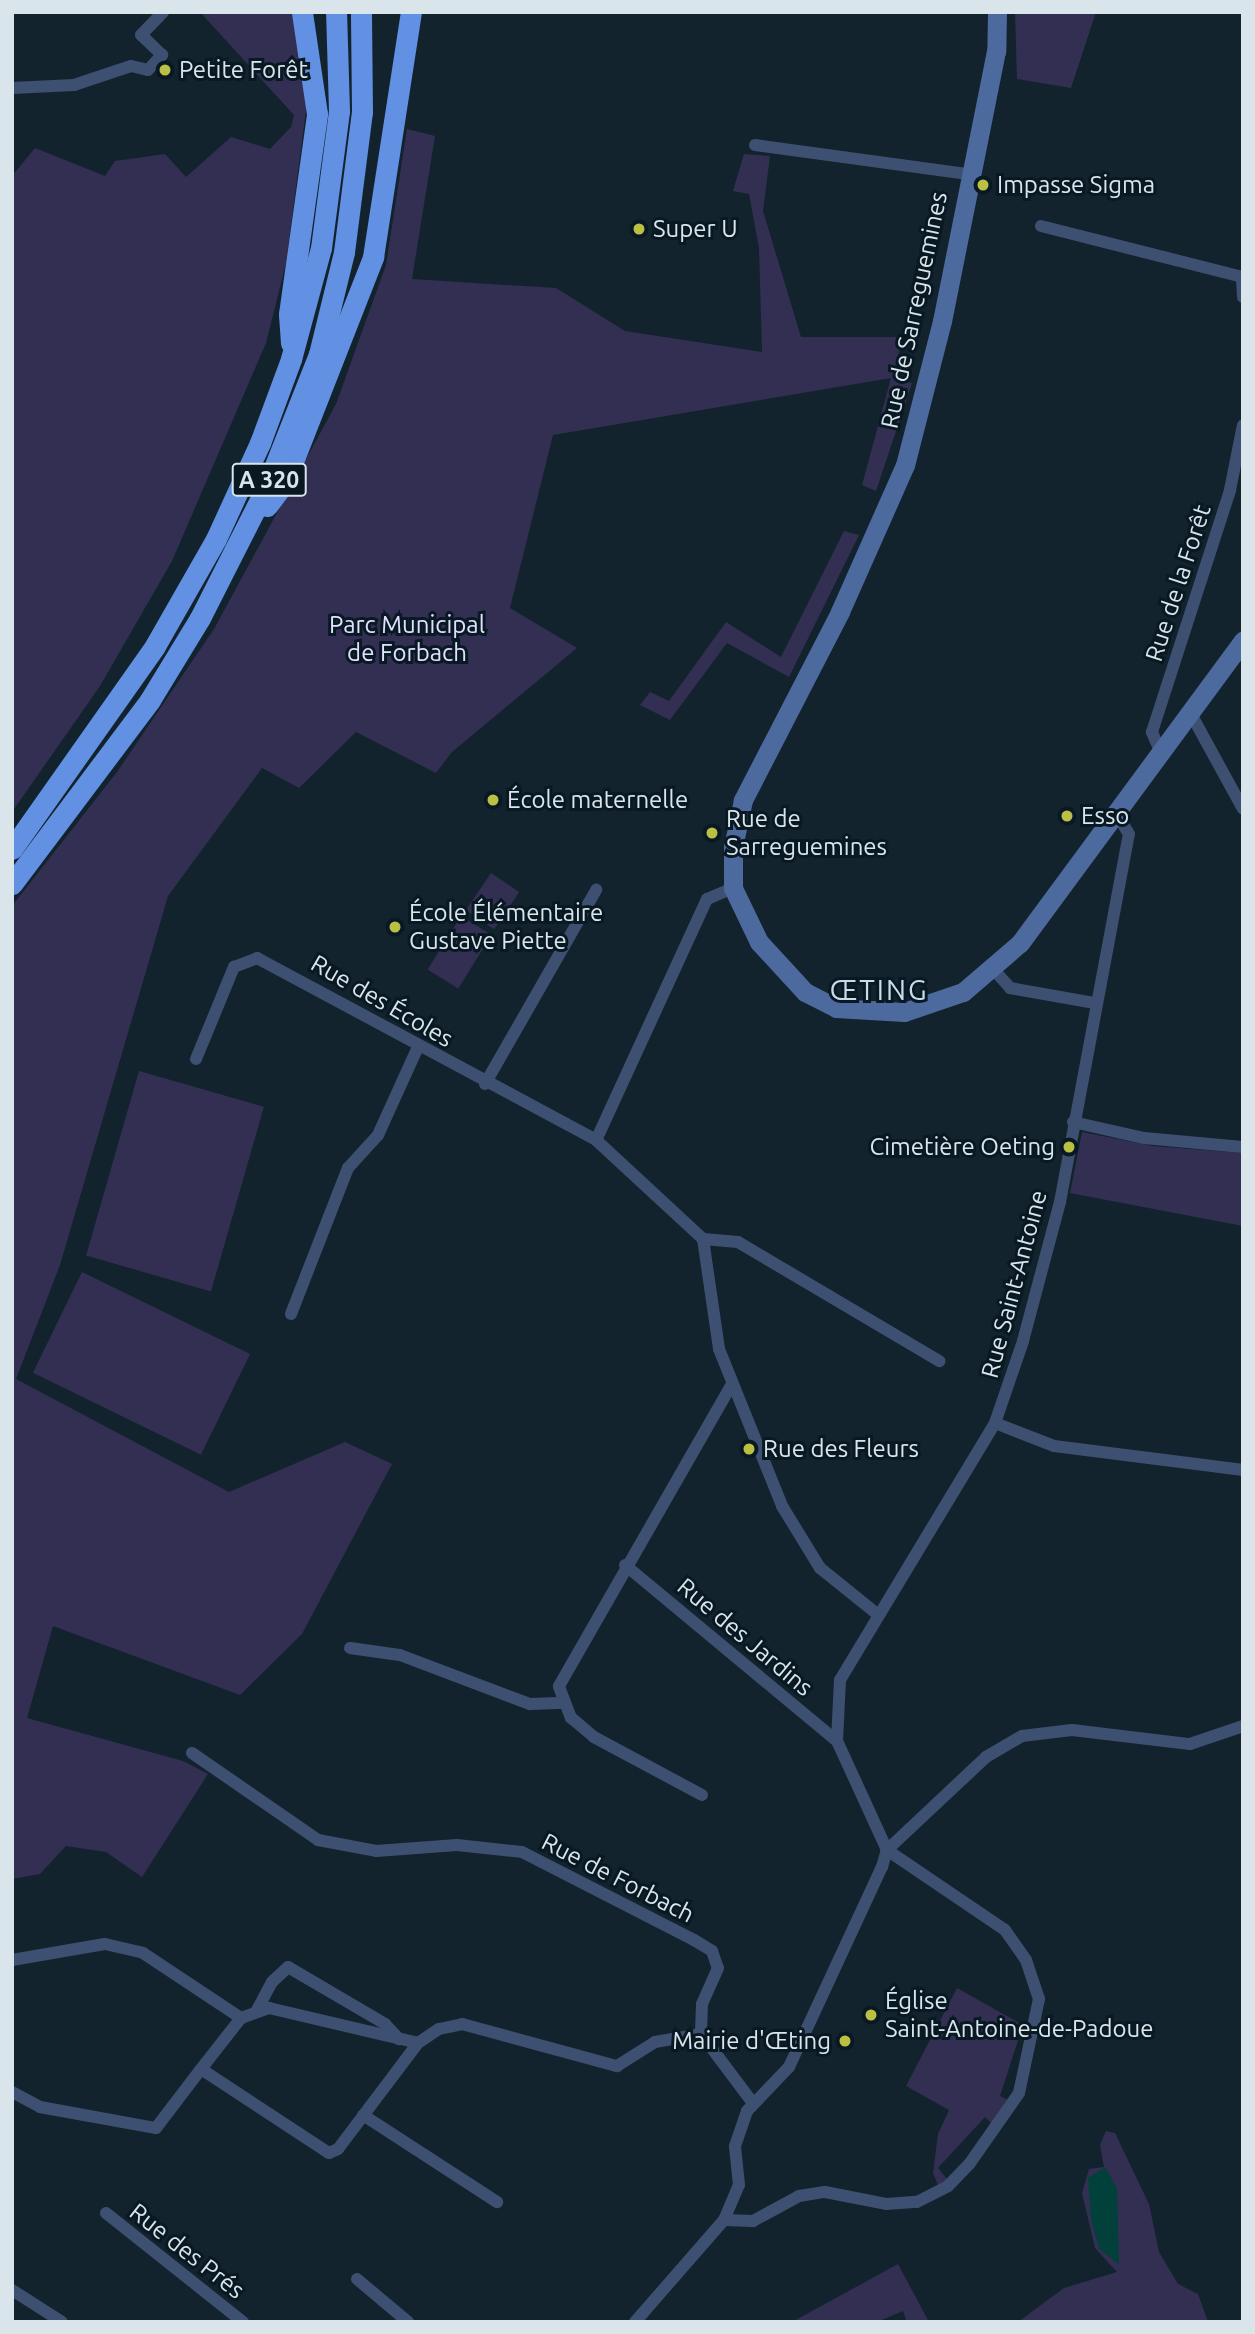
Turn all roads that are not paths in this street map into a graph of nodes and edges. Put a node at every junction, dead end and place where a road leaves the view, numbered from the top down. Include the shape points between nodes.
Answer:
1 (163, 12) edge
2 (302, 12) edge
3 (336, 12) edge
4 (361, 12) edge
5 (411, 12) edge
6 (997, 12) edge
7 (12, 88) edge
8 (755, 145) dead end
9 (968, 174) junction
10 (1041, 226) dead end
11 (1242, 277) edge
12 (1243, 297) edge
13 (291, 359) junction
14 (1243, 425) edge
15 (1243, 473) edge
16 (1230, 490) junction
17 (246, 532) junction
18 (1243, 640) edge
19 (1191, 714) junction
20 (1160, 751) junction
21 (1243, 809) edge
22 (1115, 813) junction
23 (12, 849) edge
24 (12, 884) edge
25 (733, 888) junction
26 (596, 890) dead end
27 (994, 970) junction
28 (1094, 1003) junction
29 (418, 1047) junction
30 (196, 1059) dead end
31 (485, 1084) junction
32 (1073, 1122) junction
33 (596, 1140) junction
34 (1243, 1147) edge
35 (703, 1239) junction
36 (291, 1314) dead end
37 (939, 1361) dead end
38 (731, 1385) junction
39 (995, 1423) junction
40 (1243, 1470) edge
41 (625, 1565) junction
42 (876, 1614) junction
43 (350, 1648) dead end
44 (565, 1703) junction
45 (1243, 1726) edge
46 (837, 1741) junction
47 (191, 1753) dead end
48 (702, 1795) dead end
49 (887, 1850) junction
50 (12, 1960) edge
51 (256, 2012) junction
52 (242, 2018) junction
53 (701, 2034) junction
54 (399, 2039) junction
55 (418, 2043) junction
56 (201, 2069) junction
57 (12, 2092) edge
58 (752, 2102) junction
59 (363, 2115) junction
60 (497, 2202) dead end
61 (106, 2213) dead end
62 (724, 2220) junction
63 (357, 2279) dead end
64 (12, 2290) edge
65 (62, 2322) edge
66 (243, 2322) edge
67 (408, 2322) edge
68 (635, 2322) edge

1 - 7 street via 141,35 162,55 148,70 131,66 74,85
2 - 13 highway via 317,114 289,314
3 - 13 highway, A 320 via 339,111 321,248
4 - 17 highway, A 320 via 362,112 344,252 319,354
5 - 17 highway via 373,257 285,482
6 - 9 main road, Rue de Sarreguemines via 996,51
8 - 9 street
9 - 25 main road, Rue de Sarreguemines via 942,321 905,465 840,611 743,800 733,847
10 - 11 street
11 - 12 street
13 - 23 highway, A 320 via 233,503 176,611
14 - 16 street, Rue de la Forêt
15 - 16 street
16 - 20 street, Rue de la Forêt via 1152,732
17 - 24 highway, A 320 via 149,700
18 - 19 main road, Rue de Sarreguemines
19 - 20 main road, Rue de Sarreguemines
19 - 21 street
20 - 22 main road, Rue de Sarreguemines
22 - 27 main road, Rue de Sarreguemines
22 - 28 street, Rue Saint-Antoine via 1129,834
25 - 27 main road, Rue de Sarreguemines via 759,942 779,968 805,992 836,1008 866,1013 935,1006
25 - 33 street via 707,899
26 - 31 street
27 - 28 street via 1010,988
28 - 32 street, Rue Saint-Antoine
29 - 30 street, Rue des Écoles via 257,958 234,967
29 - 31 street, Rue des Écoles
29 - 36 street via 378,1135 348,1168
31 - 33 street, Rue des Écoles
32 - 34 street via 1144,1138
32 - 39 street, Rue Saint-Antoine via 1037,1290
33 - 35 street, Rue des Écoles
35 - 37 street via 738,1242
35 - 38 street via 711,1314
38 - 41 street
38 - 42 street via 802,1545 820,1568
39 - 40 street via 1054,1446
39 - 42 street, Rue Saint-Antoine
41 - 44 street via 559,1686
41 - 46 street, Rue des Jardins
42 - 46 street, Rue Saint-Antoine via 840,1680
43 - 44 street via 400,1655 530,1704
44 - 48 street via 571,1718 594,1737
45 - 49 street via 1190,1744 1072,1730 1022,1736 986,1757
46 - 49 street
47 - 53 street, Rue de Forbach via 317,1840 376,1851 457,1845 522,1852 695,1940 712,1951 718,1968 702,2004
49 - 58 street via 789,2067
49 - 62 street via 1005,1930 1026,1960 1039,1999 1019,2093 970,2163 948,2186 917,2202 886,2204 825,2192 799,2196 753,2221
50 - 52 street via 105,1944 144,1953
51 - 52 street
51 - 54 street via 269,2008
51 - 54 street via 272,1982 288,1967 385,2024
52 - 56 street
53 - 55 street via 655,2042 617,2066 462,2024 439,2029
53 - 58 street
54 - 55 street
55 - 59 street
56 - 57 street via 156,2129 40,2107
56 - 59 street via 321,2153 338,2149
58 - 62 street via 734,2146 739,2185
59 - 60 street
61 - 66 street, Rue des Prés
62 - 68 street
63 - 67 street
64 - 65 street

